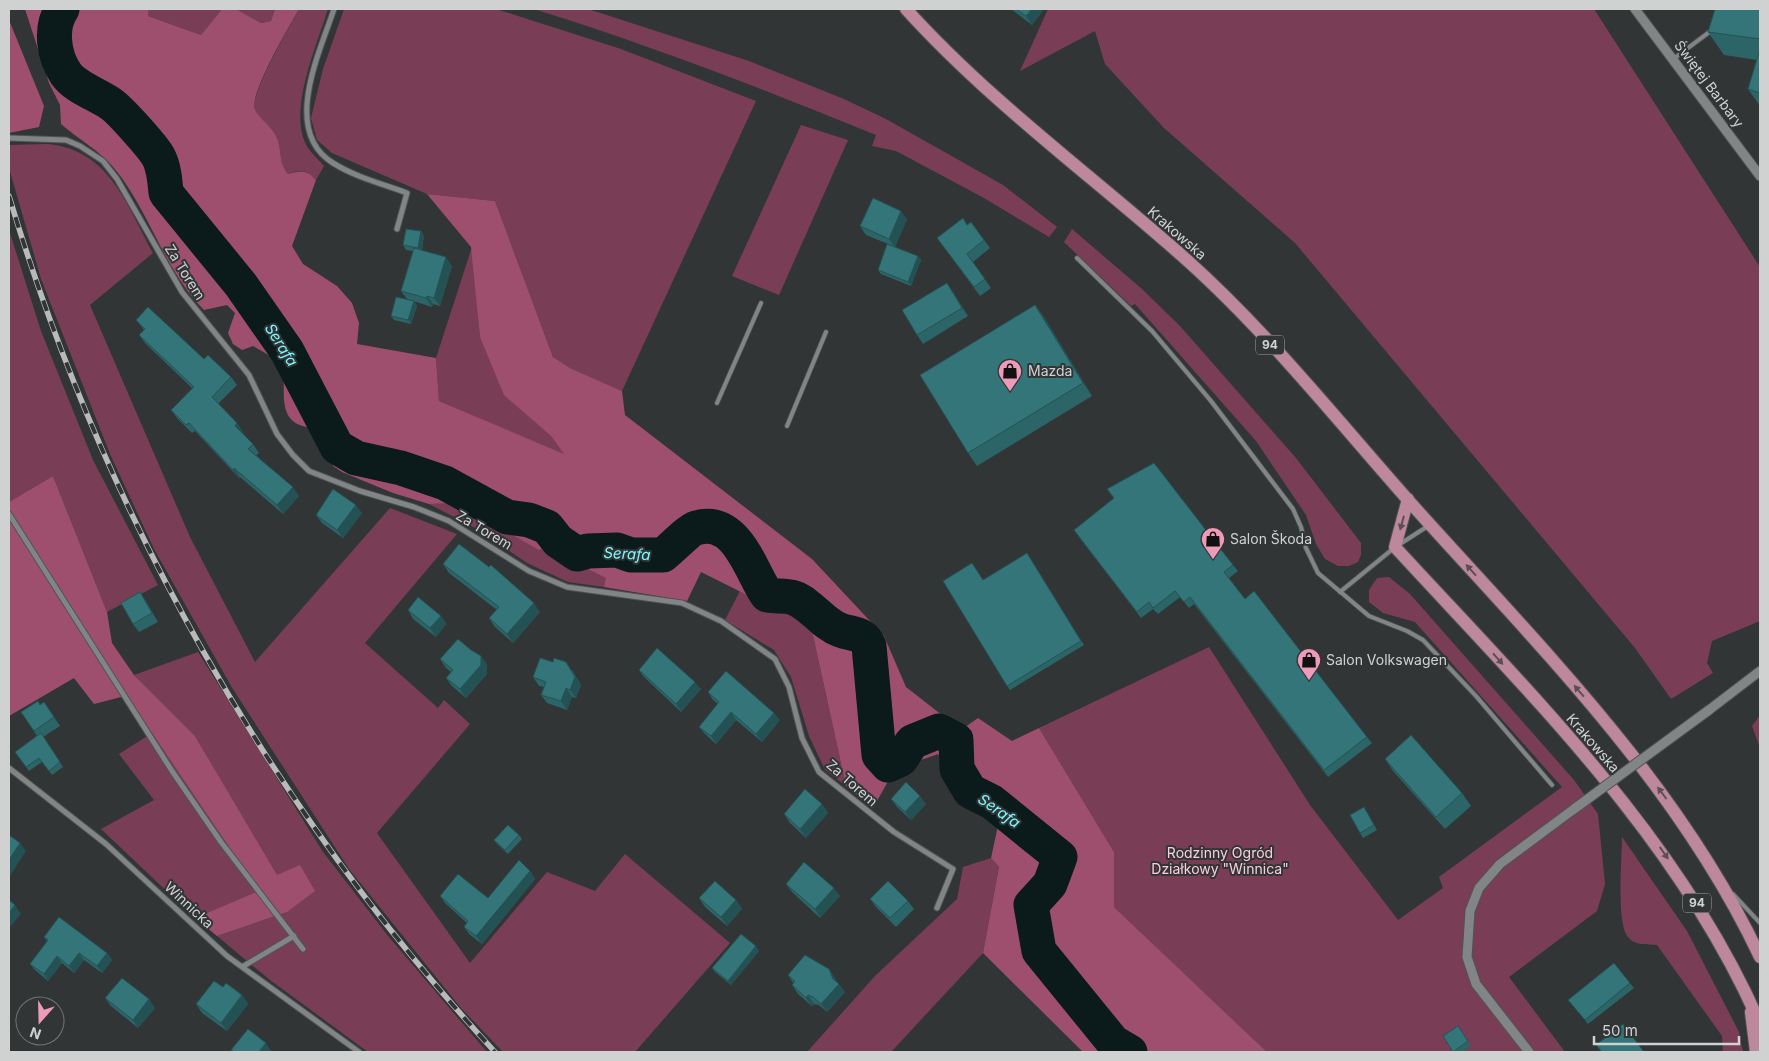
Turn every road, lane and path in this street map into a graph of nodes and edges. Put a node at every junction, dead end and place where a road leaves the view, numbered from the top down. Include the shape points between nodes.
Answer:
1 (334, 9) edge
2 (906, 9) edge
3 (1635, 9) edge
4 (1716, 28) edge
5 (1672, 60) junction
6 (9, 138) edge
7 (1760, 176) edge
8 (397, 229) dead end
9 (1077, 258) dead end
10 (761, 303) dead end
11 (826, 332) dead end
12 (716, 403) dead end
13 (787, 426) dead end
14 (1408, 499) junction
15 (9, 514) edge
16 (1430, 524) junction
17 (1396, 547) junction
18 (1340, 592) junction
19 (1760, 671) edge
20 (9, 768) edge
21 (1552, 785) dead end
22 (1717, 878) junction
23 (937, 908) dead end
24 (1760, 923) edge
25 (294, 936) junction
26 (303, 949) dead end
27 (1760, 957) edge
28 (242, 967) junction
29 (1749, 998) junction
30 (1760, 1024) edge
31 (359, 1052) edge
32 (1529, 1052) edge
33 (1756, 1052) edge

1 - 8 street via 310,82 306,121 321,154 333,164 407,193
2 - 14 main road, Krakowska / 94 via 979,82 1191,264 1256,329
3 - 5 street, Świętej Barbary
4 - 5 lane via 1707,31
5 - 7 street, Świętej Barbary
6 - 23 street, Za Torem via 66,140 103,162 117,179 182,292 249,375 277,434 309,471 449,521 529,571 567,587 682,604 721,621 775,659 789,687 802,738 819,772 894,832 954,869
9 - 18 lane via 1152,331 1212,401 1293,509 1318,573
10 - 12 lane
11 - 13 lane
14 - 16 main road, Krakowska / 94
14 -> 17 main road
15 - 25 street via 178,779 221,842
16 - 17 lane
22 -> 16 main road, Krakowska / 94 via 1681,820 1610,728
17 - 18 lane
17 -> 29 main road, Krakowska / 94 via 1581,750 1634,814 1710,923
18 - 21 lane via 1369,616 1423,640
19 - 32 street, bridge via 1500,864 1479,888 1470,911 1467,957 1476,984
20 - 28 street, Winnicka via 106,844
22 - 24 lane
22 - 27 main road, Krakowska / 94
25 - 26 street
25 - 28 street
28 - 31 street, Winnicka
29 - 30 main road, Krakowska / 94
29 - 33 main road

